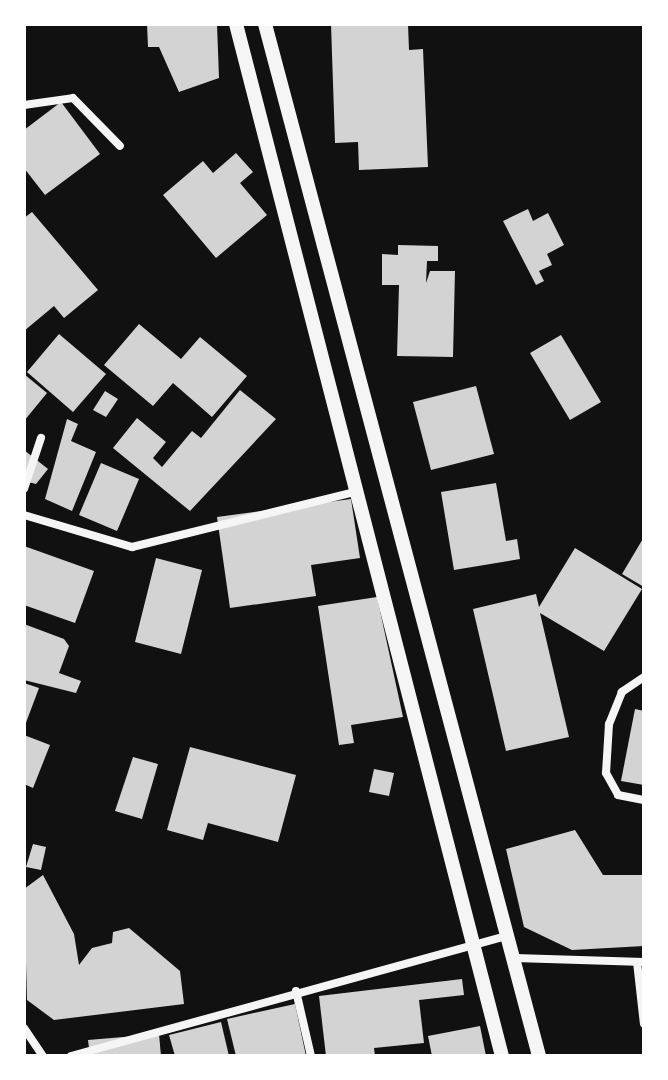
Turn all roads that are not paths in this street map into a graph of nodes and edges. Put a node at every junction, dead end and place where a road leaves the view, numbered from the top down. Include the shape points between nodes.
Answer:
1 (236, 24) edge
2 (265, 24) edge
3 (24, 105) edge
4 (120, 146) dead end
5 (41, 438) dead end
6 (24, 489) edge
7 (358, 491) junction
8 (24, 515) edge
9 (644, 677) edge
10 (644, 800) edge
11 (507, 936) junction
12 (476, 943) junction
13 (515, 958) junction
14 (641, 962) edge
15 (296, 991) junction
16 (644, 1024) edge
17 (24, 1028) edge
18 (43, 1056) edge
19 (71, 1056) edge
20 (311, 1056) edge
21 (502, 1056) edge
22 (539, 1056) edge

1 - 7 street
2 - 11 street
3 - 4 street via 73,98
5 - 6 street
7 - 8 street via 132,547
7 - 12 street
9 - 10 street via 622,692 606,773 618,795
11 - 12 street
11 - 13 street
12 - 15 street
12 - 21 street
13 - 14 street
13 - 22 street
14 - 16 street
15 - 19 street
15 - 20 street
17 - 18 street

